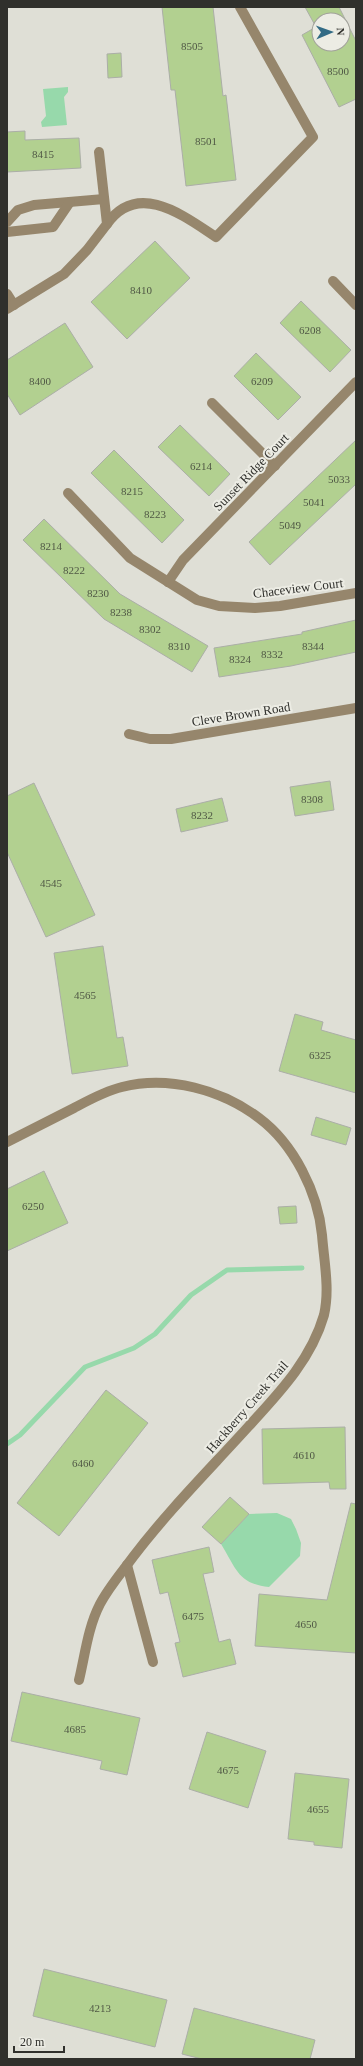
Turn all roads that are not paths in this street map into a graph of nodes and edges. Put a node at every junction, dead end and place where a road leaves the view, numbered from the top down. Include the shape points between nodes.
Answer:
1 (240, 7) edge
2 (98, 152) dead end
3 (104, 199) junction
4 (70, 202) junction
5 (7, 222) edge
6 (107, 224) junction
7 (7, 232) edge
8 (333, 281) dead end
9 (7, 294) edge
10 (356, 305) edge
11 (10, 307) edge
12 (356, 382) edge
13 (212, 403) dead end
14 (275, 466) junction
15 (68, 493) dead end
16 (168, 582) junction
17 (356, 593) edge
18 (356, 708) edge
19 (129, 734) dead end
20 (7, 1142) edge
21 (127, 1565) junction
22 (153, 1662) dead end
23 (79, 1680) dead end

1 - 6 street via 313,137 216,237 176,210 154,203 130,205 114,214
2 - 3 street
3 - 4 street
3 - 6 street
4 - 5 street via 34,205 18,210
4 - 7 street via 53,227
6 - 11 street via 64,274
8 - 10 street
9 - 11 street
12 - 14 street, Sunset Ridge Court
13 - 14 street
14 - 16 street, Sunset Ridge Court via 183,560
15 - 16 street, Chaceview Court via 130,558
16 - 17 street, Chaceview Court via 196,600 219,606 280,606
18 - 19 street, Cleve Brown Road via 171,739 150,739
20 - 21 street, Hackberry Creek Trail via 121,1087 143,1084 187,1086 210,1091 245,1107 277,1134 313,1192 320,1218 327,1288 324,1313 316,1338 284,1389 153,1530
21 - 22 street
21 - 23 street, Hackberry Creek Trail via 101,1603 91,1625

